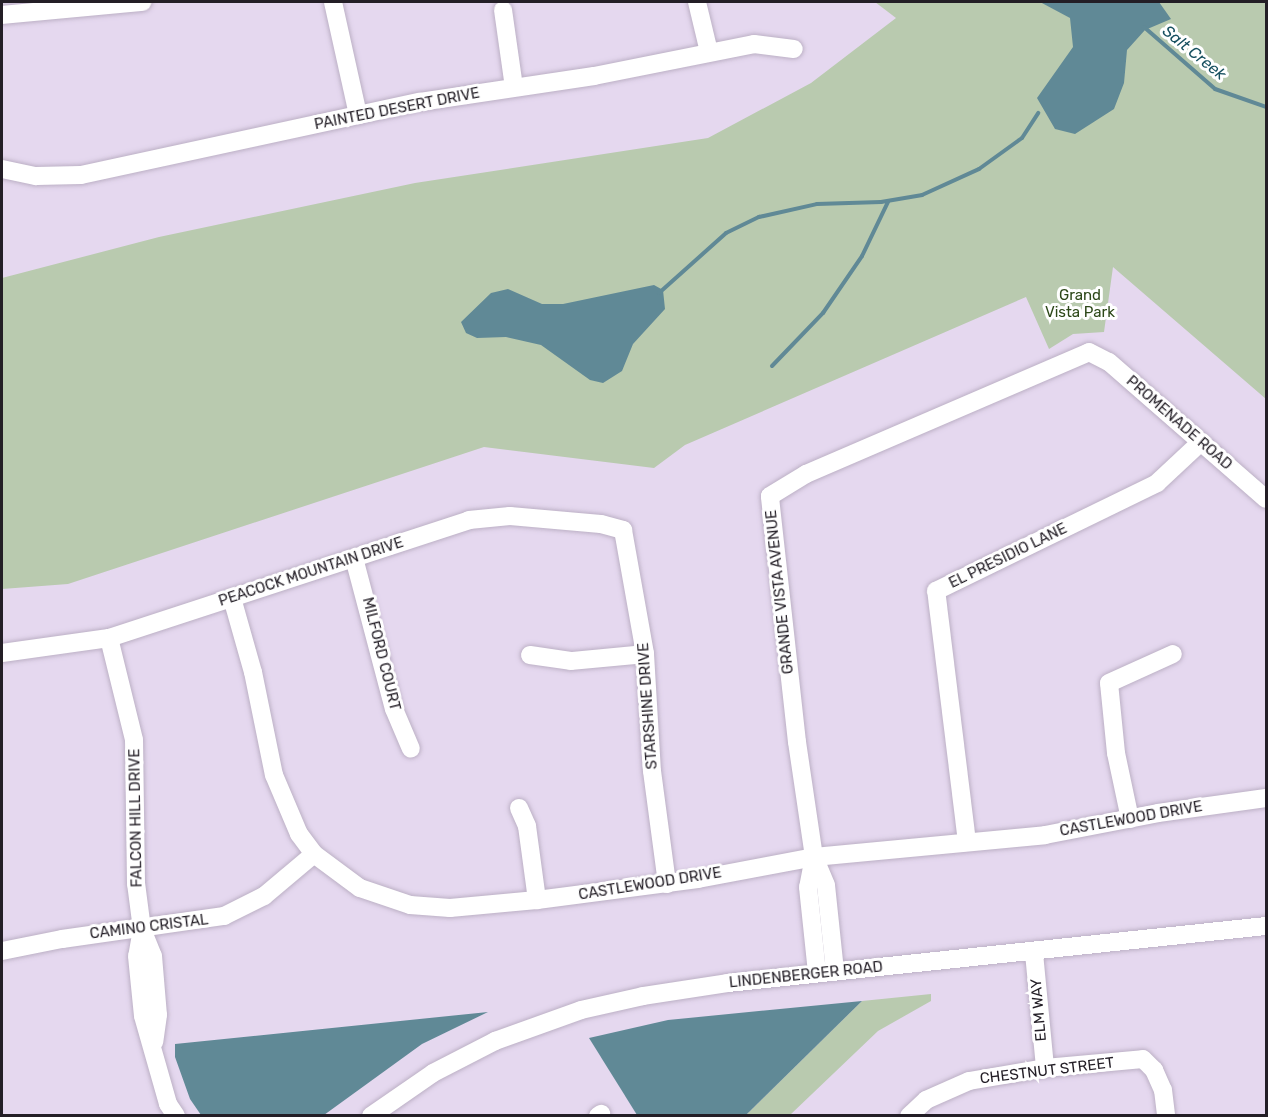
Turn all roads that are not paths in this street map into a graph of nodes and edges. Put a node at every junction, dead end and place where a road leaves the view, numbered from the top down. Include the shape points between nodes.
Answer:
1 (142, 2) edge
2 (333, 2) edge
3 (697, 2) edge
4 (503, 10) dead end
5 (2, 15) edge
6 (794, 49) dead end
7 (709, 52) junction
8 (514, 87) junction
9 (358, 115) junction
10 (2, 169) edge
11 (1089, 352) joint
12 (1201, 441) junction
13 (1266, 499) edge
14 (623, 530) joint
15 (354, 558) junction
16 (232, 598) junction
17 (109, 638) junction
18 (2, 653) edge
19 (645, 654) junction
20 (1173, 654) dead end
21 (530, 655) dead end
22 (411, 749) dead end
23 (1266, 798) edge
24 (519, 808) dead end
25 (1130, 819) junction
26 (967, 842) junction
27 (314, 854) junction
28 (814, 857) junction
29 (667, 884) junction
30 (537, 900) junction
31 (1266, 926) edge
32 (142, 929) junction
33 (2, 951) edge
34 (1034, 953) junction
35 (826, 972) junction
36 (1045, 1068) junction
37 (170, 1114) edge
38 (371, 1116) edge
39 (909, 1116) edge
40 (1166, 1116) edge

1 - 5 street
2 - 9 street
3 - 7 street
4 - 8 street
6 - 7 street, PAINTED DESERT DRIVE via 754,44
7 - 8 street, PAINTED DESERT DRIVE via 594,76
8 - 9 street, PAINTED DESERT DRIVE
9 - 10 street, PAINTED DESERT DRIVE via 81,175 43,177
11 - 12 street, PROMENADE ROAD via 1109,362
11 - 28 street, GRANDE VISTA AVENUE via 806,474 771,496 791,703
12 - 13 street, PROMENADE ROAD
12 - 26 street, EL PRESIDIO LANE via 1157,483 936,591
14 - 15 street, PEACOCK MOUNTAIN DRIVE via 601,524 489,517 451,525
14 - 19 street, STARSHINE DRIVE
15 - 16 street, PEACOCK MOUNTAIN DRIVE
15 - 22 street, MILFORD COURT via 394,709
16 - 17 street, PEACOCK MOUNTAIN DRIVE
16 - 27 street, CASTLEWOOD DRIVE via 285,810
17 - 18 street, PEACOCK MOUNTAIN DRIVE
17 - 32 street, FALCON HILL DRIVE via 134,740 134,831
19 - 21 street via 571,661
19 - 29 street, STARSHINE DRIVE via 652,771
20 - 25 street via 1109,683 1116,753
23 - 25 street, CASTLEWOOD DRIVE
24 - 30 street via 527,826
25 - 26 street, CASTLEWOOD DRIVE via 1045,835
26 - 28 street, CASTLEWOOD DRIVE
27 - 30 street, CASTLEWOOD DRIVE via 360,888 410,905 450,908
27 - 32 street, CAMINO CRISTAL via 247,907 208,921
28 - 29 street, CASTLEWOOD DRIVE
28 - 35 street, GRANDE VISTA AVENUE via 808,887
29 - 30 street, CASTLEWOOD DRIVE
31 - 34 street, LINDENBERGER ROAD
32 - 33 street, CAMINO CRISTAL
32 - 37 street, FALCON HILL DRIVE via 153,956 158,1015 153,1042
34 - 35 street, LINDENBERGER ROAD
34 - 36 street, ELM WAY
35 - 38 street, LINDENBERGER ROAD via 643,996 581,1010 495,1041 433,1073
36 - 39 street, CHESTNUT STREET via 969,1082 926,1100
36 - 40 street, CHESTNUT STREET via 1143,1059 1154,1070 1163,1090

